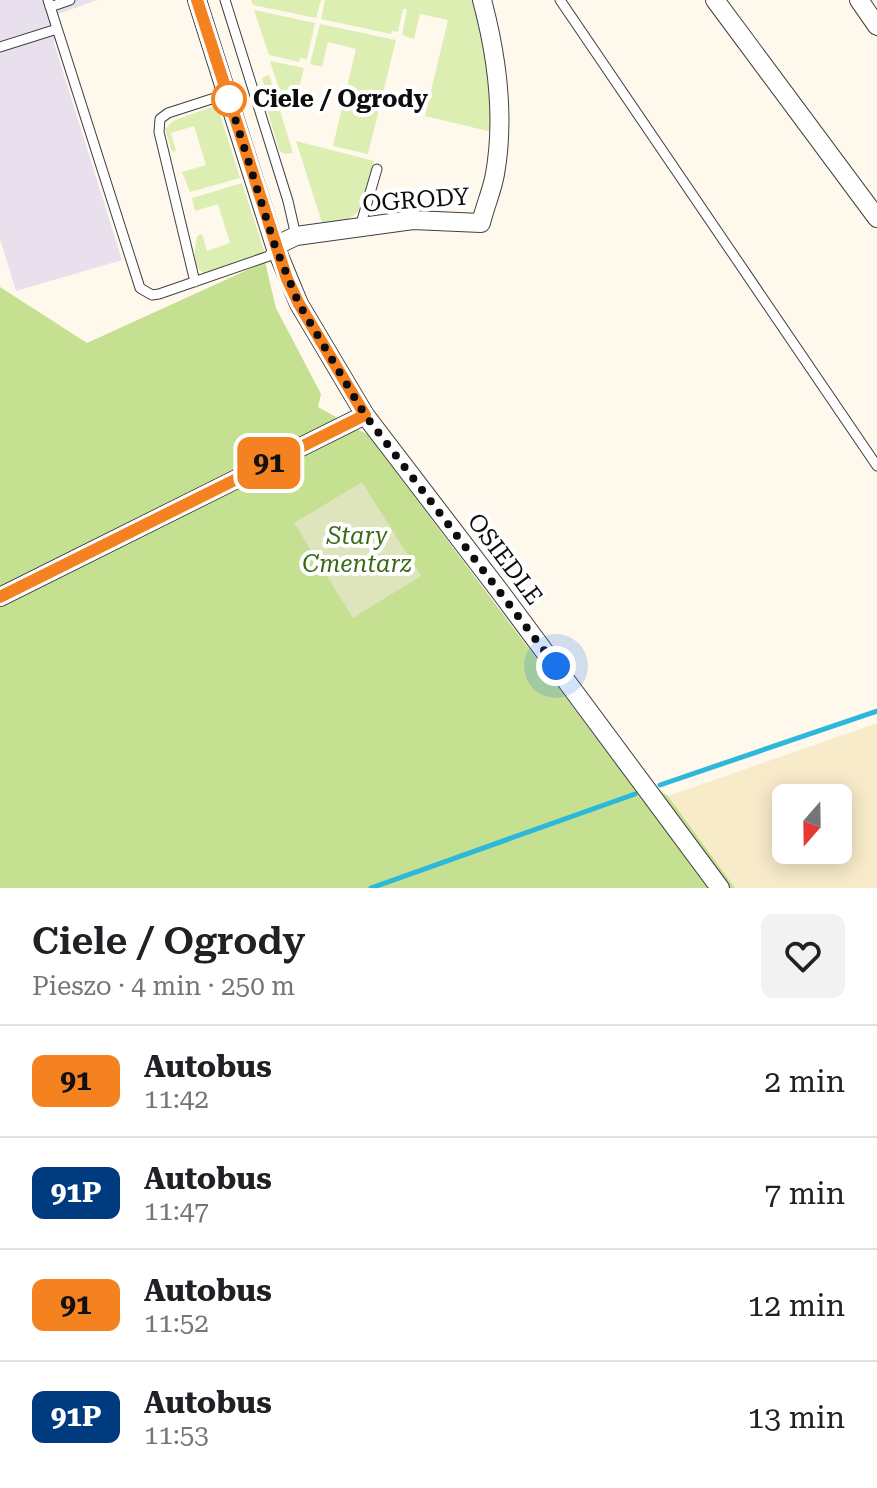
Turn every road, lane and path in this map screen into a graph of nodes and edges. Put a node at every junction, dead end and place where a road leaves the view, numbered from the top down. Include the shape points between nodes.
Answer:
1 (70, 0) edge
2 (197, 0) edge
3 (225, 0) edge
4 (482, 0) edge
5 (560, 0) edge
6 (715, 0) edge
7 (859, 0) edge
8 (49, 3) edge
9 (877, 26) edge
10 (57, 29) junction
11 (0, 47) edge
12 (227, 94) junction
13 (377, 169) dead end
14 (877, 218) edge
15 (360, 227) junction
16 (296, 236) junction
17 (275, 246) junction
18 (195, 282) junction
19 (365, 415) junction
20 (877, 466) edge
21 (0, 597) edge
22 (720, 888) edge

1 - 8 lane
2 - 12 street, OSIEDLE
3 - 16 lane
4 - 15 street, OGRODY via 500,119 494,180 481,223 413,220
5 - 20 lane
6 - 14 street
7 - 9 street
8 - 10 lane
10 - 11 lane
10 - 18 lane via 140,288 152,295
12 - 17 street, OSIEDLE
12 - 18 lane via 160,119
13 - 15 lane
15 - 16 street, OGRODY
16 - 17 street, OGRODY
17 - 18 lane via 269,256
17 - 19 street, OSIEDLE via 299,304
19 - 21 street
19 - 22 street, OSIEDLE

